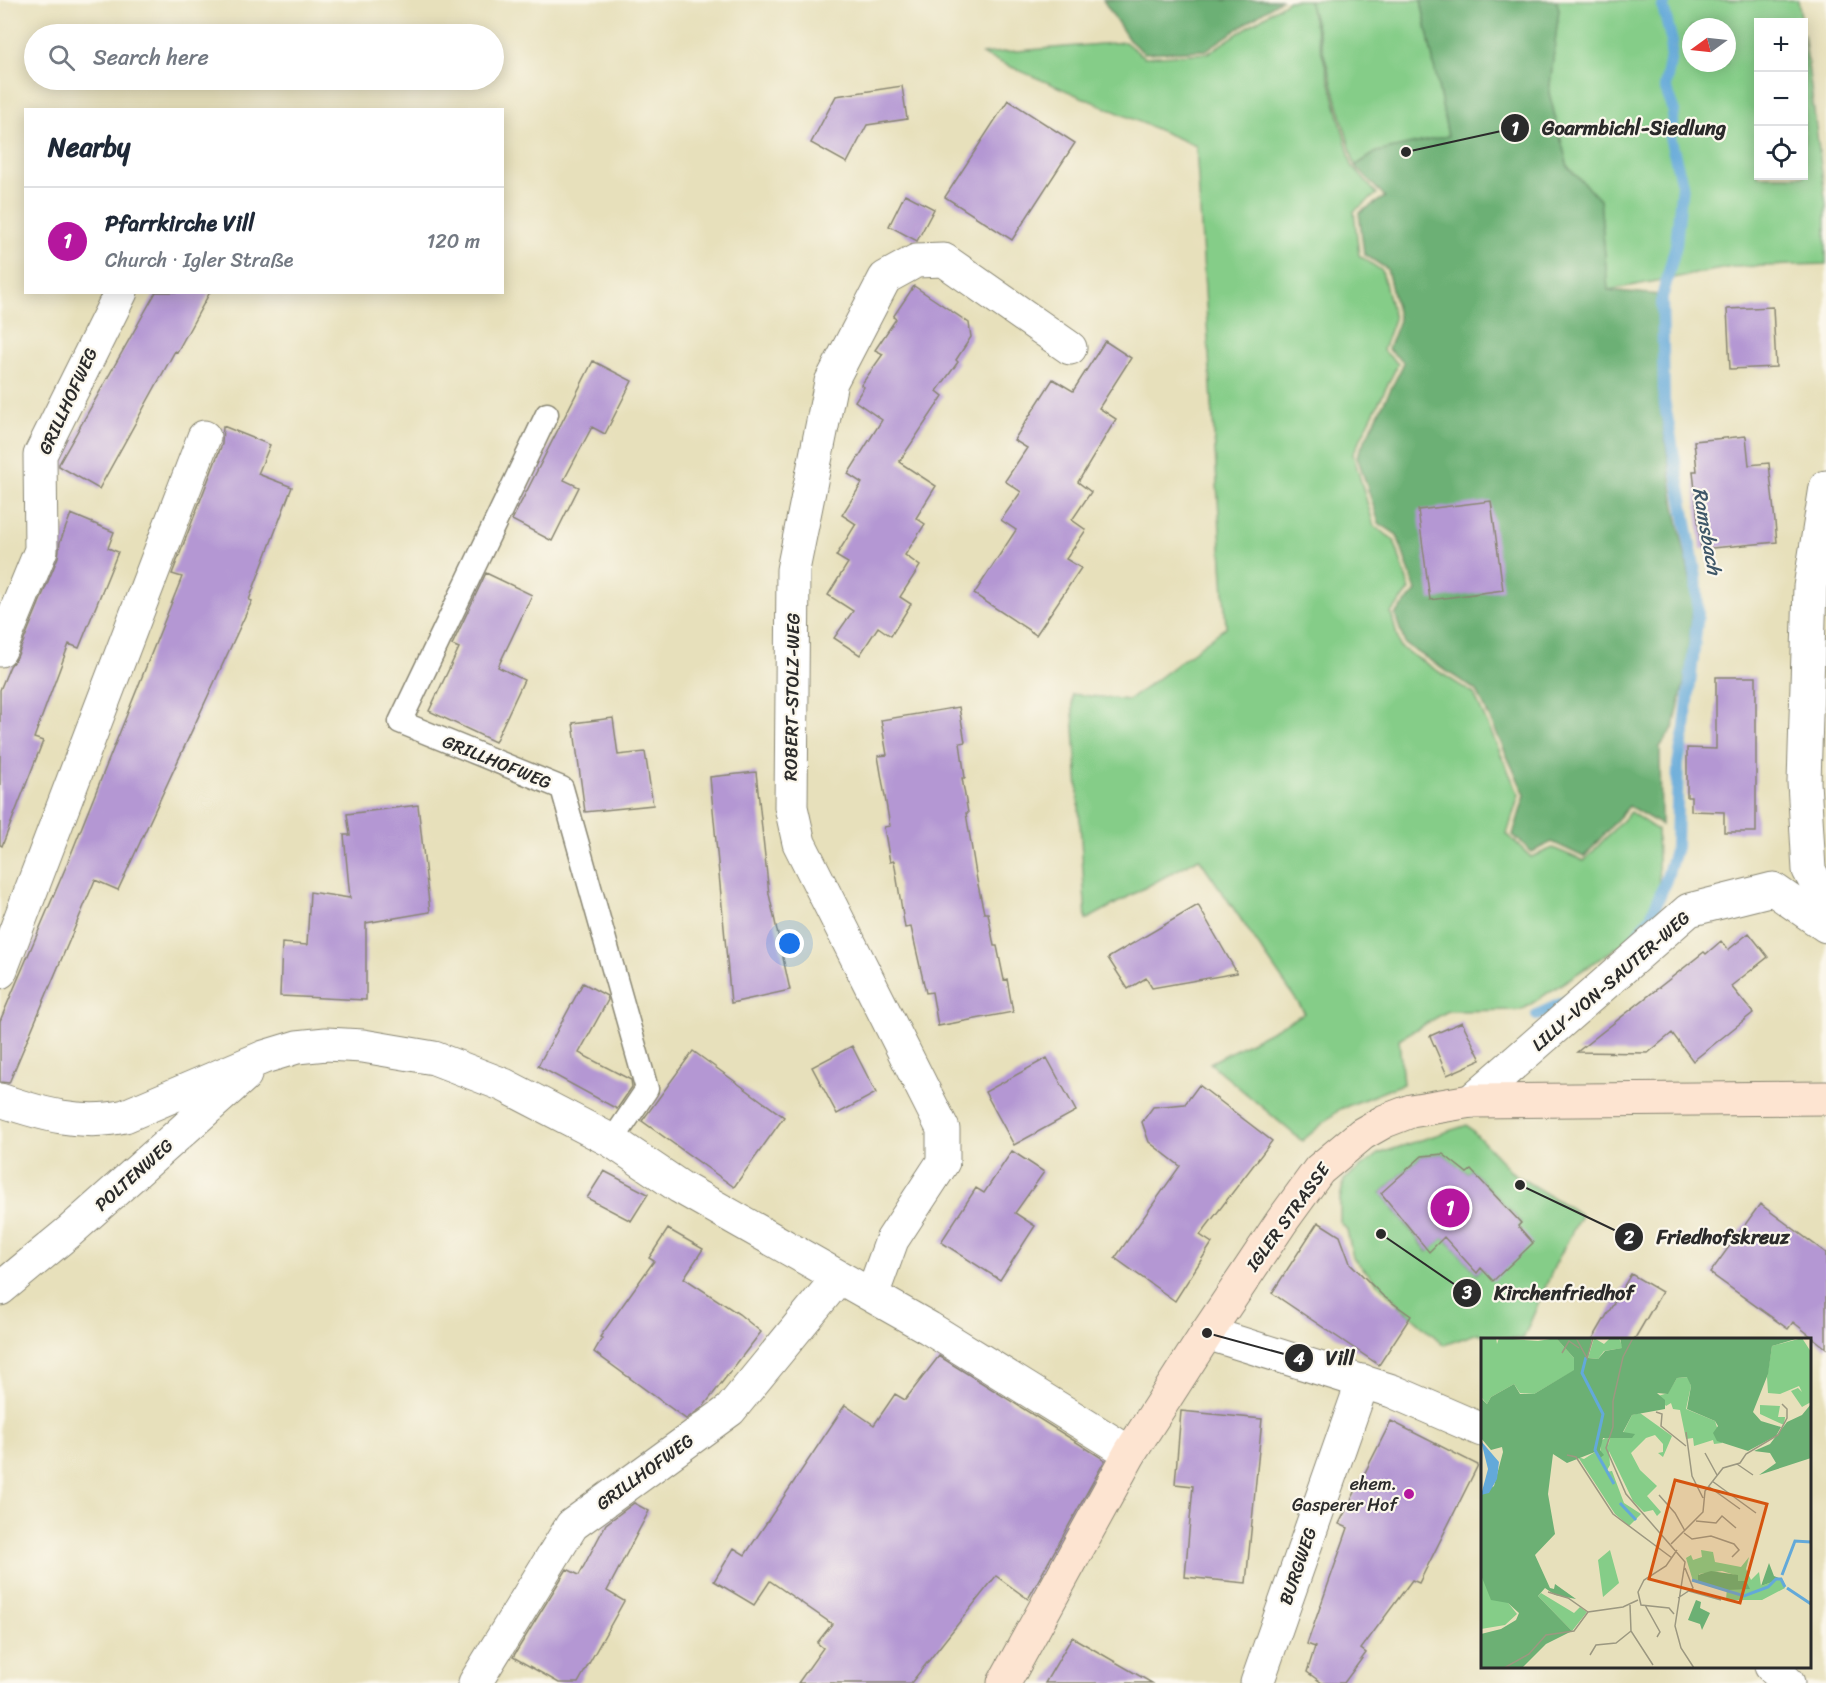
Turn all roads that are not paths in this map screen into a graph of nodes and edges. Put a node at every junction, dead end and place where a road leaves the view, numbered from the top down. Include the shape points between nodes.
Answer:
1 (120, 294) edge
2 (1070, 348) dead end
3 (547, 414) dead end
4 (204, 437) dead end
5 (1826, 487) edge
6 (0, 650) edge
7 (1826, 902) edge
8 (1826, 926) edge
9 (0, 972) edge
10 (264, 1058) junction
11 (1826, 1098) edge
12 (0, 1100) edge
13 (1471, 1101) junction
14 (612, 1141) junction
15 (838, 1278) junction
16 (0, 1289) edge
17 (872, 1295) junction
18 (1207, 1333) junction
19 (1363, 1381) junction
20 (1481, 1430) edge
21 (1130, 1453) junction
22 (1773, 1668) edge
23 (475, 1683) edge
24 (1004, 1683) edge
25 (1257, 1683) edge
26 (1788, 1683) edge

1 - 6 street, GRILLHOFWEG via 40,455 41,550
2 - 17 street, ROBERT-STOLZ-WEG via 944,260 916,261 885,278 831,382 793,570 791,807 799,843 943,1129 943,1162 892,1240
3 - 14 lane, GRILLHOFWEG via 400,722 562,788 647,1089
4 - 9 street
5 - 7 street via 1810,587 1804,782 1809,870
8 - 13 street, LILLY-VON-SAUTER-WEG via 1773,889 1689,910
10 - 12 street via 107,1120 53,1117
10 - 14 street via 297,1047 326,1044 418,1054 504,1085
10 - 16 street, POLTENWEG
11 - 13 main road, IGLER STRASSE
13 - 18 main road, IGLER STRASSE via 1411,1111 1385,1121 1339,1151 1300,1195
14 - 15 street via 680,1187
15 - 17 street
15 - 23 street, GRILLHOFWEG via 730,1410 572,1525
17 - 21 street
18 - 19 street
18 - 21 main road, IGLER STRASSE
19 - 20 street
19 - 25 street, BURGWEG
21 - 24 main road, IGLER STRASSE
22 - 26 street

